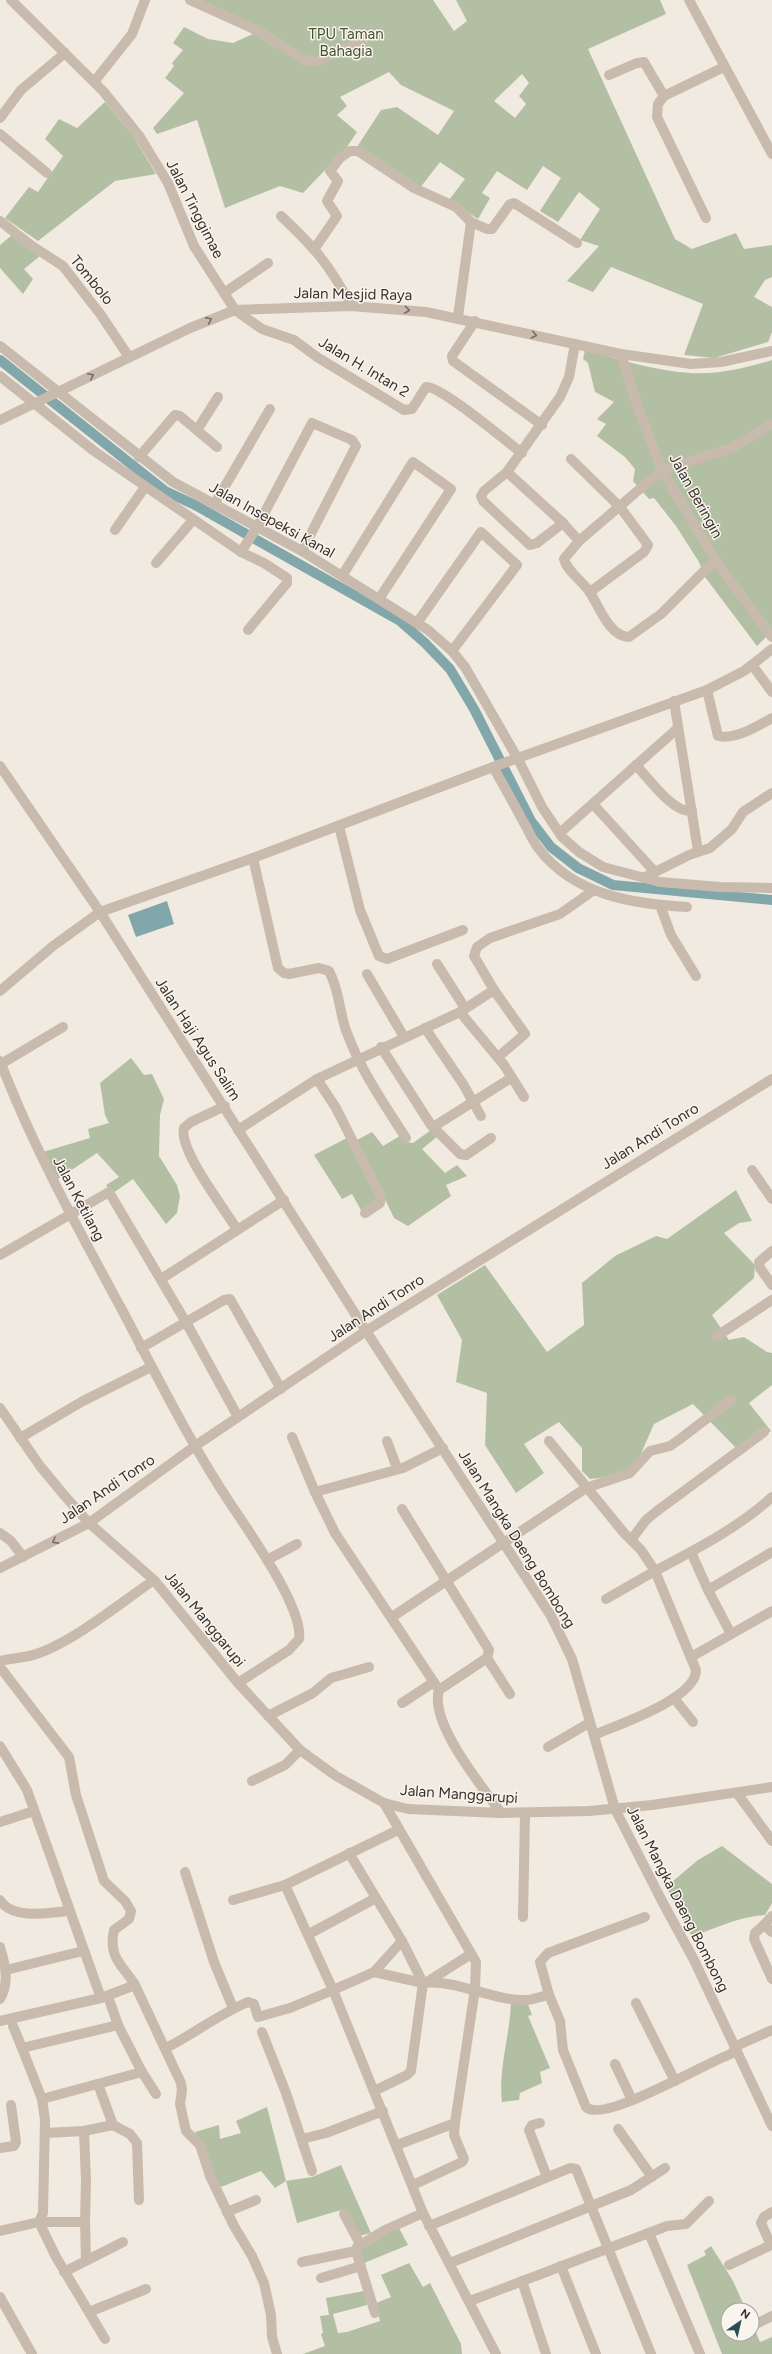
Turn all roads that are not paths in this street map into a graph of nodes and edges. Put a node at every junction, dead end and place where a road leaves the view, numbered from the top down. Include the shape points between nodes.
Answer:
1 (11, 0) edge
2 (145, 0) edge
3 (190, 0) edge
4 (689, 0) edge
5 (364, 40) dead end
6 (65, 53) junction
7 (724, 67) junction
8 (609, 75) dead end
9 (94, 82) junction
10 (664, 96) junction
11 (0, 118) edge
12 (0, 134) edge
13 (772, 154) edge
14 (47, 172) dead end
15 (281, 216) dead end
16 (706, 218) dead end
17 (0, 221) edge
18 (471, 222) junction
19 (577, 243) dead end
20 (315, 248) junction
21 (268, 263) dead end
22 (224, 293) junction
23 (351, 306) junction
24 (235, 310) junction
25 (458, 317) junction
26 (475, 321) junction
27 (575, 344) junction
28 (0, 346) edge
29 (772, 350) edge
30 (621, 354) junction
31 (129, 357) junction
32 (0, 376) edge
33 (58, 393) junction
34 (218, 397) dead end
35 (36, 403) junction
36 (270, 410) dead end
37 (2, 416) edge
38 (772, 424) edge
39 (542, 425) junction
40 (197, 430) junction
41 (217, 447) dead end
42 (522, 453) junction
43 (139, 456) junction
44 (571, 458) dead end
45 (662, 470) junction
46 (507, 472) junction
47 (145, 487) junction
48 (214, 505) junction
49 (620, 507) junction
50 (193, 520) junction
51 (563, 523) junction
52 (115, 530) dead end
53 (254, 531) junction
54 (579, 541) junction
55 (242, 551) junction
56 (302, 551) junction
57 (715, 560) junction
58 (156, 563) dead end
59 (342, 576) junction
60 (590, 592) junction
61 (379, 598) junction
62 (417, 623) junction
63 (248, 630) dead end
64 (772, 637) edge
65 (772, 649) edge
66 (452, 651) junction
67 (752, 665) junction
68 (708, 690) junction
69 (772, 692) edge
70 (674, 701) junction
71 (772, 718) edge
72 (678, 728) junction
73 (515, 760) junction
74 (636, 765) junction
75 (0, 766) edge
76 (495, 766) junction
77 (772, 793) edge
78 (592, 804) junction
79 (692, 811) junction
80 (339, 826) junction
81 (562, 831) dead end
82 (698, 851) junction
83 (254, 858) junction
84 (655, 872) junction
85 (643, 878) junction
86 (772, 888) edge
87 (594, 890) junction
88 (660, 905) junction
89 (687, 907) dead end
90 (100, 912) junction
91 (463, 930) dead end
92 (437, 964) dead end
93 (367, 974) dead end
94 (696, 976) dead end
95 (0, 990) edge
96 (494, 990) junction
97 (463, 1010) junction
98 (63, 1027) dead end
99 (425, 1028) junction
100 (404, 1037) junction
101 (381, 1047) junction
102 (498, 1057) junction
103 (357, 1059) junction
104 (1, 1062) edge
105 (511, 1078) junction
106 (317, 1079) junction
107 (772, 1079) edge
108 (524, 1097) dead end
109 (473, 1102) junction
110 (225, 1106) junction
111 (481, 1116) dead end
112 (433, 1127) junction
113 (238, 1130) junction
114 (406, 1138) dead end
115 (491, 1138) dead end
116 (752, 1170) dead end
117 (772, 1199) edge
118 (284, 1200) junction
119 (69, 1213) junction
120 (365, 1213) dead end
121 (236, 1228) junction
122 (772, 1251) edge
123 (0, 1255) edge
124 (161, 1278) junction
125 (772, 1285) edge
126 (772, 1300) edge
127 (187, 1324) junction
128 (366, 1331) junction
129 (717, 1336) dead end
130 (141, 1348) junction
131 (151, 1367) junction
132 (281, 1389) junction
133 (731, 1400) dead end
134 (0, 1408) edge
135 (238, 1417) junction
136 (764, 1432) dead end
137 (292, 1437) dead end
138 (20, 1438) junction
139 (387, 1441) dead end
140 (549, 1441) dead end
141 (195, 1446) junction
142 (443, 1448) junction
143 (397, 1468) junction
144 (586, 1488) junction
145 (315, 1492) junction
146 (772, 1497) edge
147 (402, 1509) dead end
148 (89, 1523) junction
149 (0, 1533) edge
150 (630, 1540) junction
151 (503, 1543) junction
152 (297, 1544) dead end
153 (691, 1552) junction
154 (772, 1552) edge
155 (23, 1557) junction
156 (267, 1560) junction
157 (0, 1568) edge
158 (654, 1571) junction
159 (154, 1580) junction
160 (447, 1582) junction
161 (708, 1590) junction
162 (606, 1599) dead end
163 (772, 1611) edge
164 (392, 1618) junction
165 (731, 1634) junction
166 (487, 1658) junction
167 (691, 1658) junction
168 (0, 1661) edge
169 (0, 1667) edge
170 (369, 1667) dead end
171 (238, 1683) junction
172 (437, 1686) junction
173 (510, 1694) dead end
174 (674, 1698) junction
175 (402, 1703) dead end
176 (268, 1716) junction
177 (693, 1722) dead end
178 (590, 1723) junction
179 (594, 1735) junction
180 (0, 1746) edge
181 (548, 1747) dead end
182 (300, 1750) junction
183 (252, 1781) dead end
184 (772, 1787) edge
185 (737, 1793) junction
186 (384, 1803) junction
187 (615, 1809) junction
188 (34, 1811) junction
189 (501, 1813) junction
190 (525, 1814) junction
191 (0, 1822) edge
192 (398, 1830) junction
193 (772, 1841) edge
194 (349, 1853) junction
195 (185, 1872) dead end
196 (285, 1885) junction
197 (376, 1898) junction
198 (0, 1900) edge
199 (233, 1900) dead end
200 (69, 1911) junction
201 (772, 1916) edge
202 (523, 1917) dead end
203 (645, 1917) dead end
204 (768, 1929) edge
205 (308, 1934) junction
206 (402, 1941) junction
207 (0, 1947) edge
208 (83, 1951) junction
209 (471, 1954) junction
210 (6, 1970) junction
211 (374, 1972) junction
212 (771, 1975) edge
213 (425, 1982) junction
214 (135, 1985) junction
215 (475, 1989) junction
216 (333, 1990) junction
217 (549, 1995) junction
218 (0, 1999) edge
219 (106, 2000) junction
220 (636, 2003) dead end
221 (231, 2009) junction
222 (0, 2021) edge
223 (118, 2025) junction
224 (13, 2026) dead end
225 (772, 2030) edge
226 (262, 2032) dead end
227 (22, 2048) junction
228 (166, 2048) junction
229 (735, 2049) junction
230 (615, 2064) dead end
231 (142, 2072) junction
232 (675, 2081) junction
233 (98, 2084) junction
234 (374, 2091) junction
235 (156, 2094) dead end
236 (42, 2099) junction
237 (632, 2100) junction
238 (11, 2105) dead end
239 (383, 2111) junction
240 (455, 2123) junction
241 (540, 2123) dead end
242 (113, 2125) junction
243 (772, 2126) edge
244 (618, 2129) dead end
245 (84, 2131) junction
246 (45, 2133) junction
247 (302, 2139) junction
248 (397, 2146) junction
249 (0, 2148) edge
250 (665, 2168) dead end
251 (312, 2171) dead end
252 (547, 2177) junction
253 (652, 2177) junction
254 (412, 2185) junction
255 (139, 2200) dead end
256 (256, 2200) dead end
257 (709, 2201) dead end
258 (590, 2207) junction
259 (228, 2212) junction
260 (772, 2212) edge
261 (423, 2213) junction
262 (344, 2214) dead end
263 (39, 2222) junction
264 (85, 2222) junction
265 (429, 2226) junction
266 (0, 2231) edge
267 (649, 2233) junction
268 (123, 2242) dead end
269 (358, 2248) junction
270 (607, 2248) junction
271 (86, 2260) junction
272 (302, 2262) dead end
273 (450, 2263) junction
274 (730, 2265) dead end
275 (361, 2266) junction
276 (561, 2266) junction
277 (64, 2272) junction
278 (321, 2278) dead end
279 (522, 2281) junction
280 (146, 2289) dead end
281 (0, 2297) edge
282 (470, 2301) junction
283 (89, 2312) junction
284 (375, 2313) dead end
285 (772, 2316) edge
286 (760, 2321) edge
287 (105, 2339) dead end
288 (32, 2354) edge
289 (277, 2354) edge
290 (496, 2354) edge
291 (546, 2354) edge
292 (596, 2354) edge
293 (651, 2354) edge
294 (700, 2354) edge

1 - 6 street, Jalan Tinggimae
2 - 9 street via 132,34
3 - 5 street via 256,30 305,60 322,60
4 - 7 street
6 - 9 street, Jalan Tinggimae
6 - 11 street via 21,90
7 - 10 street
7 - 13 street
8 - 10 street via 644,62
9 - 22 street, Jalan Tinggimae via 140,137 168,183 194,246
10 - 16 street via 658,104 657,117
12 - 14 street
15 - 20 street
17 - 31 street, Tombolo via 63,266
18 - 19 street via 492,229 510,204 514,203
18 - 20 street via 456,208 414,188 358,151 350,150 330,171 338,181 327,201 336,216
18 - 25 street
20 - 23 street
21 - 22 street
22 - 24 street, Jalan Tinggimae
23 - 24 street, Jalan Mesjid Raya
23 -> 25 street, Jalan Mesjid Raya
31 -> 24 street, Jalan Mesjid Raya
24 - 42 street, Jalan H. Intan 2 via 262,329 294,340 404,410 412,409 426,387 433,388
25 - 26 street, Jalan Mesjid Raya
26 -> 27 street, Jalan Mesjid Raya
26 - 39 street via 452,356 453,360
27 - 30 street, Jalan Mesjid Raya
27 - 39 street via 569,377
28 - 33 street, Jalan Insepeksi Kanal
29 - 30 street, Jalan Mesjid Raya via 706,364
30 - 45 street, Jalan Beringin
33 -> 31 street, Jalan Mesjid Raya
32 - 35 street
33 - 35 street, Jalan Mesjid Raya
33 - 43 street, Jalan Insepeksi Kanal
34 - 40 street
35 - 37 street, Jalan Mesjid Raya
35 - 47 street via 94,451
36 - 48 street
38 - 45 street via 732,448
39 - 42 street
40 - 41 street
40 - 43 street via 175,415
42 - 46 street
43 - 48 street, Jalan Insepeksi Kanal via 173,482
44 - 49 street
45 - 49 street
45 - 57 street, Jalan Beringin
46 - 51 street
46 - 51 street via 484,491 481,498 528,543 537,543
47 - 50 street
47 - 52 street
48 - 53 street, Jalan Insepeksi Kanal
49 - 54 street
49 - 60 street via 648,547
50 - 55 street
50 - 58 street
51 - 54 street
53 - 55 street
53 - 56 street, Jalan Insepeksi Kanal
53 - 56 street via 311,423 314,423 352,440 355,449
54 - 60 street via 565,555 564,560
55 - 63 street via 287,580
56 - 59 street, Jalan Insepeksi Kanal
57 - 60 street via 661,614 629,637 623,637 613,628 601,613
57 - 64 street, Jalan Beringin
59 - 61 street, Jalan Insepeksi Kanal
59 - 61 street via 412,462 451,489
61 - 62 street, Jalan Insepeksi Kanal
62 - 66 street, Jalan Insepeksi Kanal
62 - 66 street via 481,532 517,565
65 - 67 street
66 - 73 street, Jalan Insepeksi Kanal via 465,667
67 - 68 street via 728,681
67 - 69 street
68 - 70 street
68 - 71 street via 718,736 751,730
70 - 72 street
70 - 73 street
72 - 74 street
72 - 79 street
73 - 76 street
73 - 85 street, Jalan Insepeksi Kanal via 562,837 602,867
74 - 78 street
74 - 79 street via 673,805 684,812
75 - 90 street, Jalan Haji Agus Salim
76 - 80 street
76 - 87 street via 538,849 574,880
77 - 82 street via 744,812 732,830 719,841 710,848
78 - 81 street
78 - 84 street
79 - 82 street
80 - 83 street
80 - 91 street via 360,910 378,956 387,959
82 - 84 street
83 - 90 street
83 - 103 street via 278,968 289,974 319,968 329,972 339,998 340,1015
84 - 85 street
85 - 86 street, Jalan Insepeksi Kanal via 720,887
87 - 88 street via 609,896
87 - 96 street via 560,914 490,938 477,947 474,956
88 - 89 street
88 - 94 street via 671,935
90 - 95 street
90 - 110 street, Jalan Haji Agus Salim
92 - 97 street
93 - 100 street
96 - 97 street
96 - 102 street via 525,1034
97 - 99 street
97 - 102 street
98 - 104 street
99 - 100 street
99 - 109 street
100 - 101 street
101 - 103 street
101 - 112 street
102 - 105 street
103 - 106 street
103 - 114 street
104 - 119 street, Jalan Ketilang via 30,1136
105 - 108 street
105 - 109 street
106 - 113 street
106 - 120 street via 336,1108 381,1197 380,1203
107 - 128 street, Jalan Andi Tonro
109 - 111 street
109 - 112 street
110 - 113 street, Jalan Haji Agus Salim
110 - 121 street via 186,1125 183,1137 188,1153
112 - 115 street via 462,1155 466,1155
113 - 118 street, Jalan Haji Agus Salim
116 - 117 street
118 - 121 street
118 - 128 street, Jalan Haji Agus Salim
119 - 123 street
119 - 124 street via 108,1192
119 - 130 street, Jalan Ketilang
121 - 124 street
122 - 125 street via 759,1262
124 - 127 street
126 - 129 street
127 - 130 street
127 - 132 street via 224,1300 230,1300
127 - 135 street
128 - 132 street, Jalan Andi Tonro
128 - 142 street, Jalan Mangka Daeng Bombong
130 - 131 street, Jalan Ketilang
131 - 138 street via 83,1401
131 - 141 street, Jalan Ketilang
132 - 135 street, Jalan Andi Tonro
133 - 144 street via 675,1443 650,1451 630,1473
134 - 138 street, Jalan Manggarupi
135 - 141 street, Jalan Andi Tonro
136 - 150 street via 656,1511
137 - 145 street
138 - 148 street, Jalan Manggarupi via 40,1466
139 - 143 street
140 - 144 street
141 - 148 street, Jalan Andi Tonro
141 - 156 street, Jalan Ketilang
142 - 143 street via 403,1468
142 - 151 street, Jalan Mangka Daeng Bombong
143 - 145 street
144 - 150 street
144 - 151 street
145 - 164 street via 335,1533
146 - 153 street via 754,1513
147 - 160 street
148 -> 155 street, Jalan Andi Tonro
148 - 159 street, Jalan Manggarupi
149 - 155 street via 11,1541
150 - 158 street via 641,1550
151 - 160 street
151 - 178 street, Jalan Mangka Daeng Bombong via 560,1634 572,1659
152 - 156 street
153 - 158 street
153 - 161 street
154 - 161 street
155 - 157 street, Jalan Andi Tonro
156 - 171 street, Jalan Ketilang via 294,1611 299,1637 288,1650
158 - 162 street
158 - 167 street
159 - 168 street via 92,1623 47,1650
159 - 171 street, Jalan Manggarupi
160 - 164 street
160 - 166 street via 489,1650
161 - 165 street
163 - 165 street
164 - 172 street
165 - 167 street
166 - 172 street
166 - 173 street
167 - 174 street via 696,1675 689,1686
169 - 214 street via 70,1760 76,1795 104,1881 125,1901 131,1911 129,1919 114,1930 112,1939 117,1962
170 - 176 street via 331,1678 313,1693
171 - 176 street, Jalan Manggarupi
172 - 175 street
172 - 189 street via 437,1704 446,1729
174 - 177 street
174 - 179 street via 647,1713
176 - 182 street, Jalan Manggarupi
178 - 179 street, Jalan Mangka Daeng Bombong
178 - 181 street
179 - 187 street, Jalan Mangka Daeng Bombong
180 - 188 street via 20,1777
182 - 183 street via 285,1766
182 - 186 street, Jalan Manggarupi via 336,1776
184 - 185 street, Jalan Manggarupi
185 - 187 street, Jalan Manggarupi
185 - 193 street
186 - 189 street, Jalan Manggarupi via 408,1809
186 - 192 street
187 - 190 street, Jalan Manggarupi
187 - 229 street, Jalan Mangka Daeng Bombong via 694,1960
188 - 191 street
188 - 200 street
189 - 190 street, Jalan Manggarupi
190 - 202 street
192 - 194 street
192 - 209 street
194 - 196 street
194 - 197 street
195 - 221 street
196 - 199 street
196 - 205 street
197 - 205 street
197 - 206 street
198 - 200 street via 6,1908 19,1912
200 - 208 street
201 - 204 street
203 - 217 street via 543,1956 540,1962
204 - 212 street via 755,1933 754,1938
205 - 216 street
206 - 211 street
206 - 213 street
207 - 210 street
208 - 210 street
208 - 219 street
209 - 213 street
209 - 215 street via 477,1967
210 - 218 street via 6,1982
211 - 213 street
211 - 216 street
213 - 215 street
213 - 234 street via 411,2071
214 - 219 street
214 - 228 street
215 - 217 street via 516,2000
215 - 240 street
216 - 221 street via 290,2008 258,2017 253,2002
216 - 234 street
217 - 237 street via 560,2022 563,2050 586,2107 589,2110 596,2110
219 - 222 street
219 - 223 street
220 - 232 street
221 - 228 street via 195,2033
223 - 227 street
223 - 231 street
224 - 227 street
225 - 229 street
226 - 247 street
227 - 236 street
228 - 259 street via 182,2088 180,2104 186,2131 200,2145 210,2176
229 - 232 street
229 - 243 street, Jalan Mangka Daeng Bombong
230 - 237 street
231 - 233 street
231 - 235 street
232 - 237 street
233 - 236 street
233 - 242 street
234 - 239 street
236 - 246 street
238 - 249 street via 16,2142 14,2146
239 - 247 street via 326,2133
239 - 248 street
240 - 248 street
240 - 254 street via 454,2135 464,2159 462,2162
241 - 252 street via 532,2125 529,2130
242 - 245 street
242 - 255 street via 130,2134 137,2143
244 - 253 street
245 - 246 street
245 - 264 street
246 - 263 street via 43,2213
247 - 251 street
248 - 254 street
250 - 253 street
252 - 258 street via 570,2168 576,2169
252 - 265 street
253 - 258 street via 631,2190
254 - 261 street
256 - 259 street
257 - 267 street via 689,2223 673,2224
258 - 270 street
258 - 273 street
259 - 289 street via 264,2283
260 - 274 street via 764,2216 761,2223 769,2246
261 - 265 street
261 - 269 street
262 - 269 street
263 - 264 street
263 - 266 street
263 - 277 street
264 - 271 street
265 - 273 street
267 - 270 street
267 - 294 street
268 - 271 street
269 - 272 street
269 - 275 street
270 - 276 street
270 - 293 street
271 - 277 street
273 - 282 street
275 - 278 street
275 - 284 street
276 - 279 street
276 - 292 street
277 - 283 street
279 - 282 street
279 - 291 street
280 - 283 street
281 - 288 street
282 - 290 street
283 - 287 street
285 - 286 street

